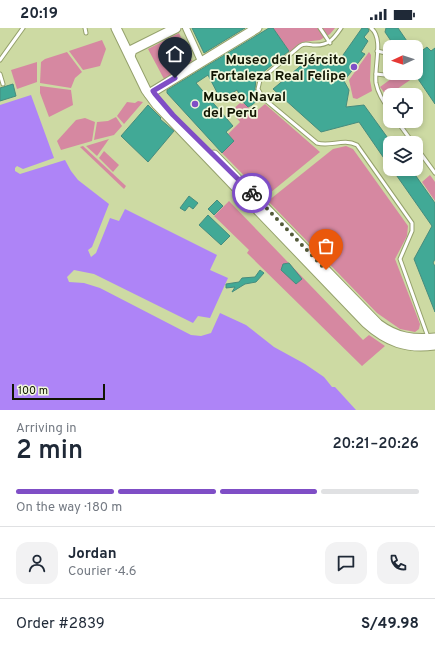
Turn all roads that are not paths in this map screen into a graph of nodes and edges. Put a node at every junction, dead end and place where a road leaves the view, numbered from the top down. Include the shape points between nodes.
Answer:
1 (23, 28) edge
2 (85, 28) edge
3 (116, 28) edge
4 (121, 28) edge
5 (176, 28) edge
6 (186, 28) edge
7 (257, 28) edge
8 (320, 28) edge
9 (341, 28) edge
10 (371, 28) edge
11 (86, 33) dead end
12 (330, 43) junction
13 (0, 50) edge
14 (377, 51) junction
15 (383, 52) edge
16 (4, 53) junction
17 (131, 53) junction
18 (0, 60) edge
19 (201, 61) junction
20 (0, 74) edge
21 (376, 74) junction
22 (383, 75) edge
23 (3, 84) dead end
24 (151, 93) junction
25 (383, 100) edge
26 (423, 157) edge
27 (435, 174) edge
28 (433, 340) edge

1 - 16 lane
2 - 11 lane
3 - 17 main road
4 - 17 main road
5 - 17 main road
6 - 19 street
7 - 19 main road
8 - 12 lane
9 - 12 lane
10 - 14 lane via 378,38
12 - 28 lane via 300,46 260,80 260,94 317,143 323,145 350,141 358,145 412,223 412,231 400,259
13 - 16 lane
14 - 15 lane
14 - 21 lane
16 - 18 lane
17 - 24 main road
19 - 24 main road
20 - 23 lane
21 - 22 lane
21 - 25 lane via 378,92
24 - 28 main road via 264,205 378,324 401,337
26 - 27 lane

